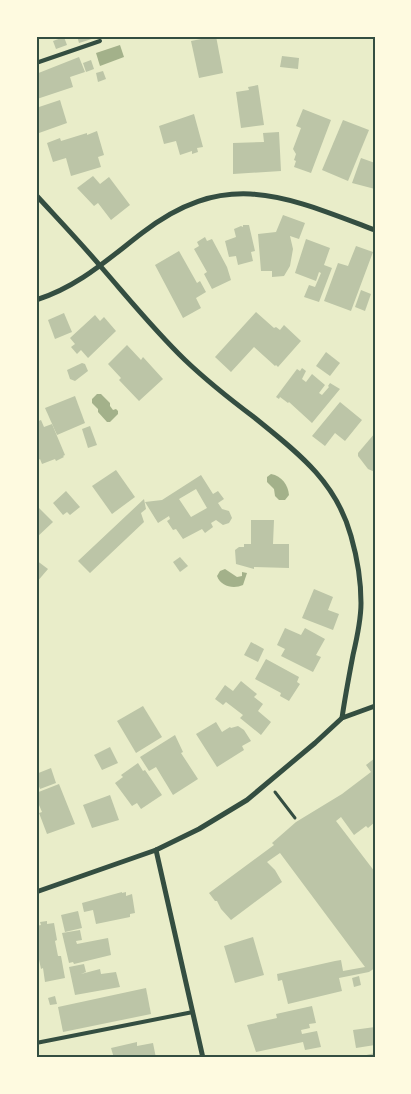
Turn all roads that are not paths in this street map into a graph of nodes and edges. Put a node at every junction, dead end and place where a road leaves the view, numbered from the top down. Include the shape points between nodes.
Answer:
1 (100, 40) dead end
2 (36, 63) edge
3 (36, 195) edge
4 (375, 230) edge
5 (101, 267) junction
6 (36, 300) edge
7 (375, 706) edge
8 (342, 718) junction
9 (156, 850) junction
10 (36, 892) edge
11 (193, 1012) junction
12 (36, 1043) edge
13 (203, 1058) edge

1 - 2 lane
3 - 5 street
4 - 5 street via 290,199 247,194 218,195 179,208
5 - 6 street via 55,294
5 - 8 street via 148,323 186,360 314,469 341,508 358,567 361,604
7 - 8 street
8 - 9 street via 247,800
9 - 10 street
9 - 11 street
11 - 12 lane
11 - 13 street

